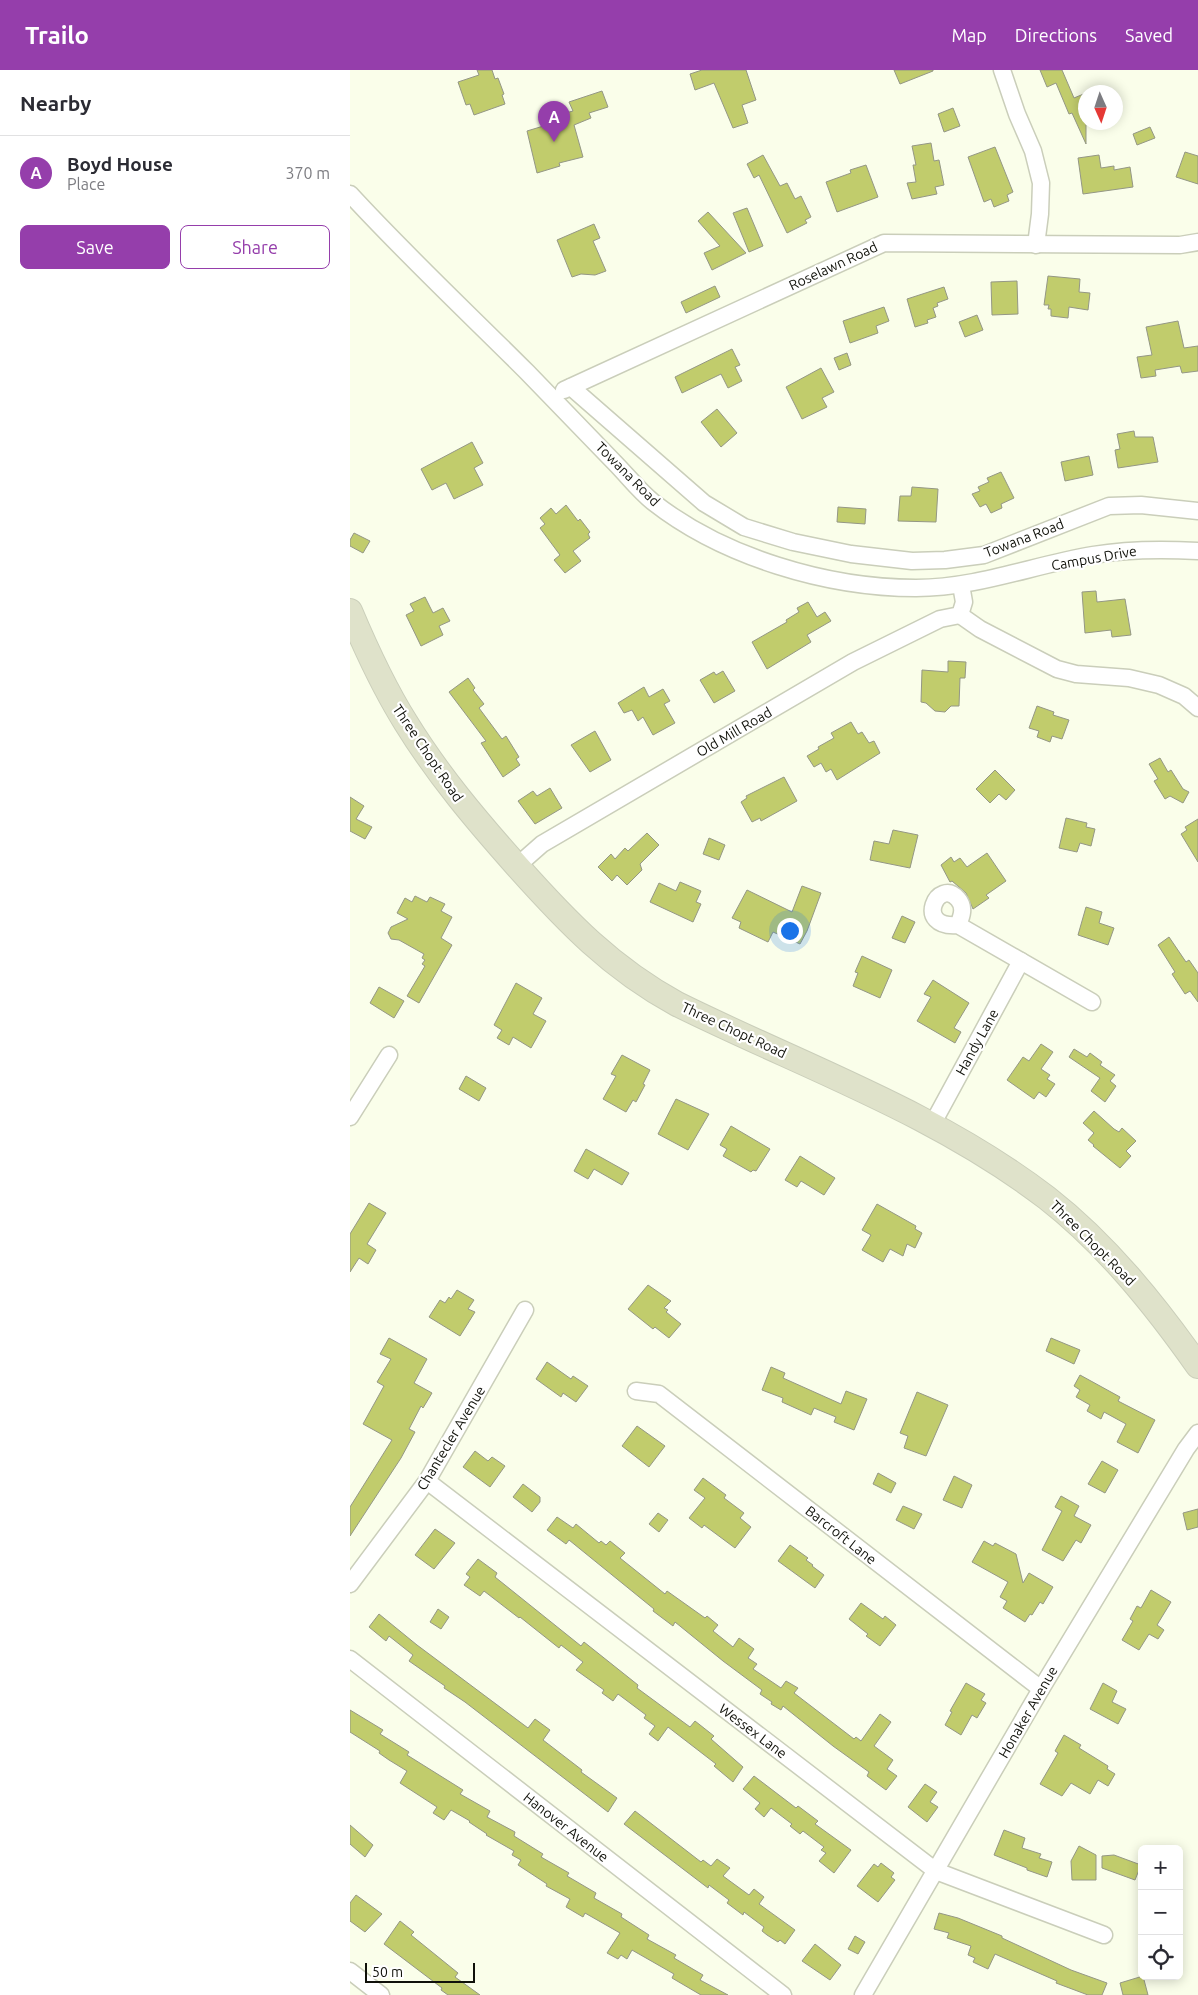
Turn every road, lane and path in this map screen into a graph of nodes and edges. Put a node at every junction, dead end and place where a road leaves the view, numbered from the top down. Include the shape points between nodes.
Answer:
1 (1002, 70) edge
2 (350, 194) edge
3 (1198, 242) edge
4 (1036, 245) junction
5 (572, 387) junction
6 (551, 396) junction
7 (1198, 511) edge
8 (1198, 551) edge
9 (984, 555) junction
10 (991, 579) junction
11 (961, 585) junction
12 (350, 611) edge
13 (960, 615) junction
14 (1198, 708) edge
15 (517, 866) junction
16 (958, 925) dead end
17 (1021, 961) junction
18 (1092, 1002) dead end
19 (389, 1055) dead end
20 (350, 1117) edge
21 (933, 1124) junction
22 (525, 1310) dead end
23 (1198, 1366) edge
24 (636, 1391) dead end
25 (1198, 1433) edge
26 (428, 1482) junction
27 (350, 1584) edge
28 (350, 1659) edge
29 (1041, 1689) junction
30 (936, 1870) junction
31 (1104, 1935) dead end
32 (350, 1971) edge
33 (381, 1995) edge
34 (783, 1995) edge
35 (864, 1995) edge

1 - 4 street via 1016,114 1034,151 1041,183
2 - 6 street, Towana Road
3 - 4 street, Roselawn Road via 1180,245
4 - 5 street, Roselawn Road via 884,242
5 - 6 street, Roselawn Road
5 - 9 street, Towana Road via 704,503 744,527 793,542 851,554 912,561
6 - 11 street, Towana Road via 652,501 696,530 742,553 787,568 863,584 916,588
7 - 9 street, Towana Road via 1141,505 1109,506
8 - 10 street, Campus Drive via 1142,550 1092,555
9 - 10 street
10 - 11 street, Towana Road
11 - 13 street via 964,602
12 - 15 main road, Three Chopt Road via 405,722 465,806
13 - 14 street via 1056,670 1129,678 1159,685 1184,696
13 - 15 street, Old Mill Road via 940,619 853,662 542,844
15 - 21 main road, Three Chopt Road via 590,943 643,984 698,1014 854,1084
16 - 17 street
17 - 18 street
17 - 21 street, Handy Lane
19 - 20 street
21 - 23 main road, Three Chopt Road via 1009,1171 1070,1218 1139,1289
22 - 26 street, Chantecler Avenue
24 - 29 street, Barcroft Lane via 659,1394
25 - 29 street, Honaker Avenue
26 - 27 street, Chantecler Avenue
26 - 30 street, Wessex Lane
28 - 34 street, Hanover Avenue
29 - 30 street, Honaker Avenue
30 - 31 street, Wessex Lane
30 - 35 street, Honaker Avenue
32 - 33 street

